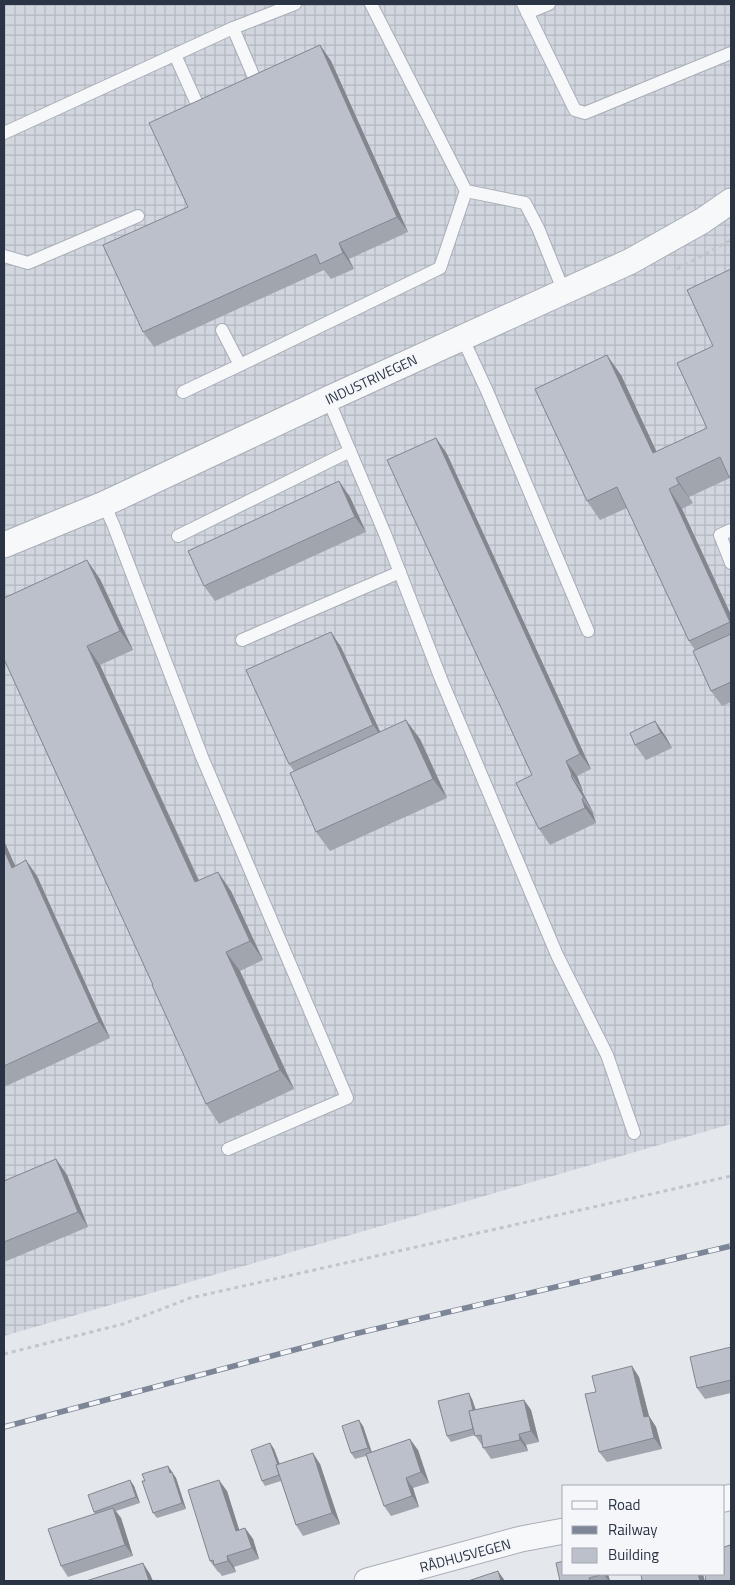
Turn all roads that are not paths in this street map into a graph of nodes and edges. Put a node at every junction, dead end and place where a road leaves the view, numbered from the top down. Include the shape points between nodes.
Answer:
1 (295, 4) edge
2 (371, 4) edge
3 (549, 4) edge
4 (525, 8) edge
5 (233, 28) junction
6 (731, 53) edge
7 (175, 55) junction
8 (259, 89) edge
9 (202, 115) edge
10 (4, 133) edge
11 (466, 191) junction
12 (731, 201) edge
13 (138, 216) dead end
14 (4, 256) edge
15 (564, 292) junction
16 (222, 330) dead end
17 (462, 338) junction
18 (240, 365) junction
19 (183, 392) dead end
20 (328, 399) junction
21 (350, 452) junction
22 (104, 504) junction
23 (731, 530) edge
24 (178, 536) dead end
25 (5, 540) edge
26 (731, 563) edge
27 (400, 572) junction
28 (588, 631) dead end
29 (242, 640) dead end
30 (634, 1133) dead end
31 (228, 1149) dead end
32 (562, 1531) edge
33 (368, 1581) edge

1 - 5 lane
2 - 11 lane
3 - 4 lane
4 - 6 lane via 575,110 585,113
5 - 7 lane
5 - 8 lane
7 - 9 lane
7 - 10 lane
11 - 15 lane via 524,203 538,228
11 - 18 lane via 440,268
12 - 15 street, INDUSTRIVEGEN via 702,222 631,261
13 - 14 lane via 28,263
15 - 17 street, INDUSTRIVEGEN
16 - 18 lane
17 - 20 street, INDUSTRIVEGEN
17 - 28 lane
18 - 19 lane
20 - 21 lane
20 - 22 street, INDUSTRIVEGEN
21 - 24 lane
21 - 27 lane
22 - 25 street, INDUSTRIVEGEN
22 - 31 lane via 202,756 347,1098
23 - 26 lane via 720,535
27 - 29 lane
27 - 30 lane via 441,679 557,954 607,1055
32 - 33 street, RÅDHUSVEGEN

